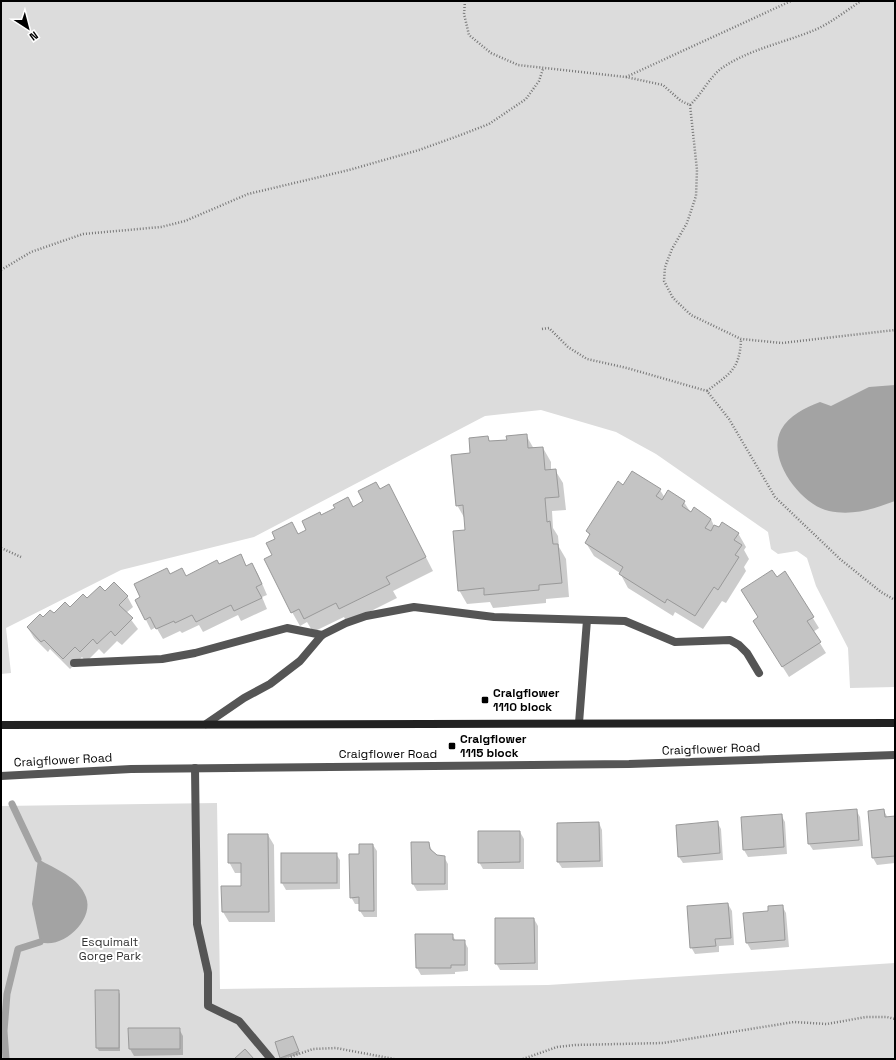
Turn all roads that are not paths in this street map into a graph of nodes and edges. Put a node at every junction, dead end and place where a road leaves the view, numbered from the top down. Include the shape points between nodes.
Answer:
1 (587, 620) junction
2 (322, 635) junction
3 (74, 663) dead end
4 (759, 672) dead end
5 (579, 723) junction
6 (206, 724) junction
7 (895, 724) edge
8 (1, 725) edge
9 (895, 755) edge
10 (195, 768) junction
11 (1, 776) edge
12 (271, 1059) edge

1 - 2 street via 494,617 414,607 346,622
1 - 4 street via 625,622 675,642 730,640 747,653
1 - 5 street
2 - 3 street via 287,628 196,653 162,659
2 - 6 street via 300,661 270,684
5 - 6 main road, Craigflower Road
5 - 7 main road, Craigflower Road
6 - 8 main road, Craigflower Road
9 - 10 street, Craigflower Road via 629,764
10 - 11 street, Craigflower Road via 131,768
10 - 12 street via 197,924 208,972 208,1006 239,1021

